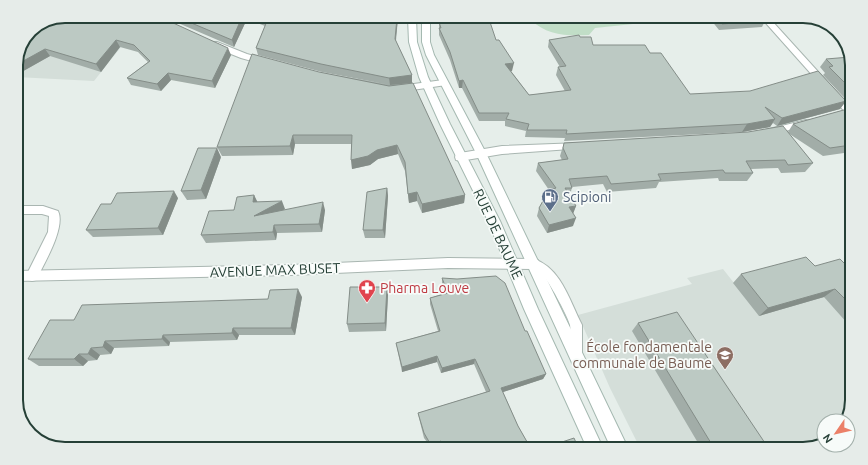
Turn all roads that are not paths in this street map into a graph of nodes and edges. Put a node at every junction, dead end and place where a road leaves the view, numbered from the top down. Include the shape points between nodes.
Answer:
1 (412, 23) edge
2 (426, 23) edge
3 (770, 23) edge
4 (204, 39) edge
5 (275, 64) edge
6 (443, 84) junction
7 (427, 85) junction
8 (390, 90) edge
9 (845, 105) edge
10 (845, 112) edge
11 (835, 115) edge
12 (813, 121) edge
13 (758, 134) edge
14 (593, 145) edge
15 (481, 152) junction
16 (460, 157) junction
17 (23, 210) edge
18 (511, 263) junction
19 (534, 264) junction
20 (23, 276) edge
21 (32, 276) junction
22 (592, 442) edge
23 (617, 442) edge

1 - 7 main road, RUE DE BAUME via 416,58
2 - 6 main road, RUE DE BAUME via 426,42
3 - 9 lane
4 - 5 main road via 244,56
6 - 7 main road
6 - 15 main road, RUE DE BAUME
7 - 8 main road
7 - 16 main road, RUE DE BAUME
10 - 11 main road
12 - 13 main road
14 - 15 main road
15 - 16 main road
15 - 19 main road, RUE DE BAUME
16 - 18 main road, RUE DE BAUME via 494,220
17 - 21 lane via 43,210 54,214 53,232
18 - 19 main road, AVENUE MAX BUSET
18 - 21 main road, AVENUE MAX BUSET
18 - 22 main road, RUE DE BAUME
19 - 23 main road, RUE DE BAUME
20 - 21 main road, AVENUE MAX BUSET

